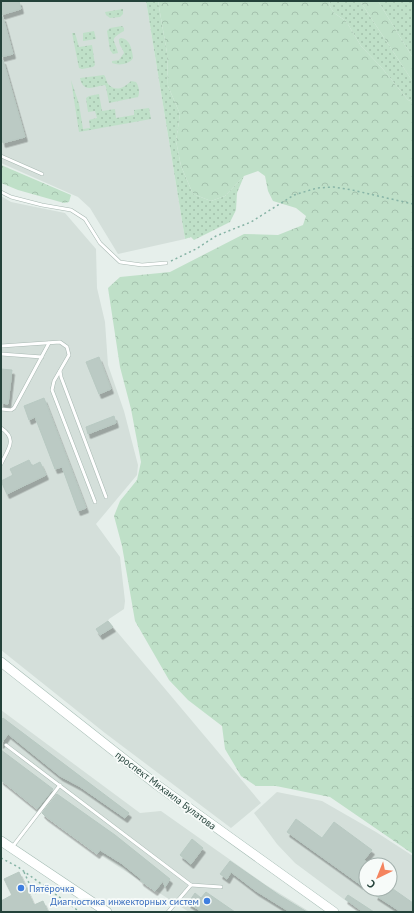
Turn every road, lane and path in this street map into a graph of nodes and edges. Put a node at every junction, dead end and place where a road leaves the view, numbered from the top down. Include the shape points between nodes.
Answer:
1 (1, 156) edge
2 (42, 174) dead end
3 (1, 192) edge
4 (413, 204) edge
5 (166, 263) joint
6 (49, 343) junction
7 (1, 346) edge
8 (1, 354) edge
9 (42, 356) junction
10 (60, 370) junction
11 (1, 409) edge
12 (1, 428) edge
13 (1, 464) edge
14 (106, 497) dead end
15 (95, 502) dead end
16 (1, 662) edge
17 (6, 745) dead end
18 (60, 785) junction
19 (1, 842) edge
20 (12, 848) junction
21 (1, 858) edge
22 (23, 871) junction
23 (191, 884) junction
24 (221, 887) dead end
25 (47, 888) junction
26 (80, 912) edge
27 (107, 912) edge
28 (168, 912) edge
29 (334, 912) edge

1 - 2 lane
3 - 5 lane via 42,205 71,210 85,220 100,243 120,262 142,265
4 - 5 path via 334,187 317,188 294,195 251,222 216,236
6 - 7 lane
6 - 9 lane
6 - 10 lane via 60,342 67,346 70,355
8 - 9 lane
9 - 11 lane via 14,408
10 - 14 lane
10 - 15 lane via 52,390
12 - 13 lane via 11,438
16 - 29 street, проспект Михаила Булатова via 157,785
17 - 18 lane
18 - 20 lane
18 - 23 lane
19 - 20 street
20 - 27 street
21 - 22 path
22 - 25 path
22 - 25 path via 34,894
23 - 24 lane
23 - 28 lane
25 - 26 path

